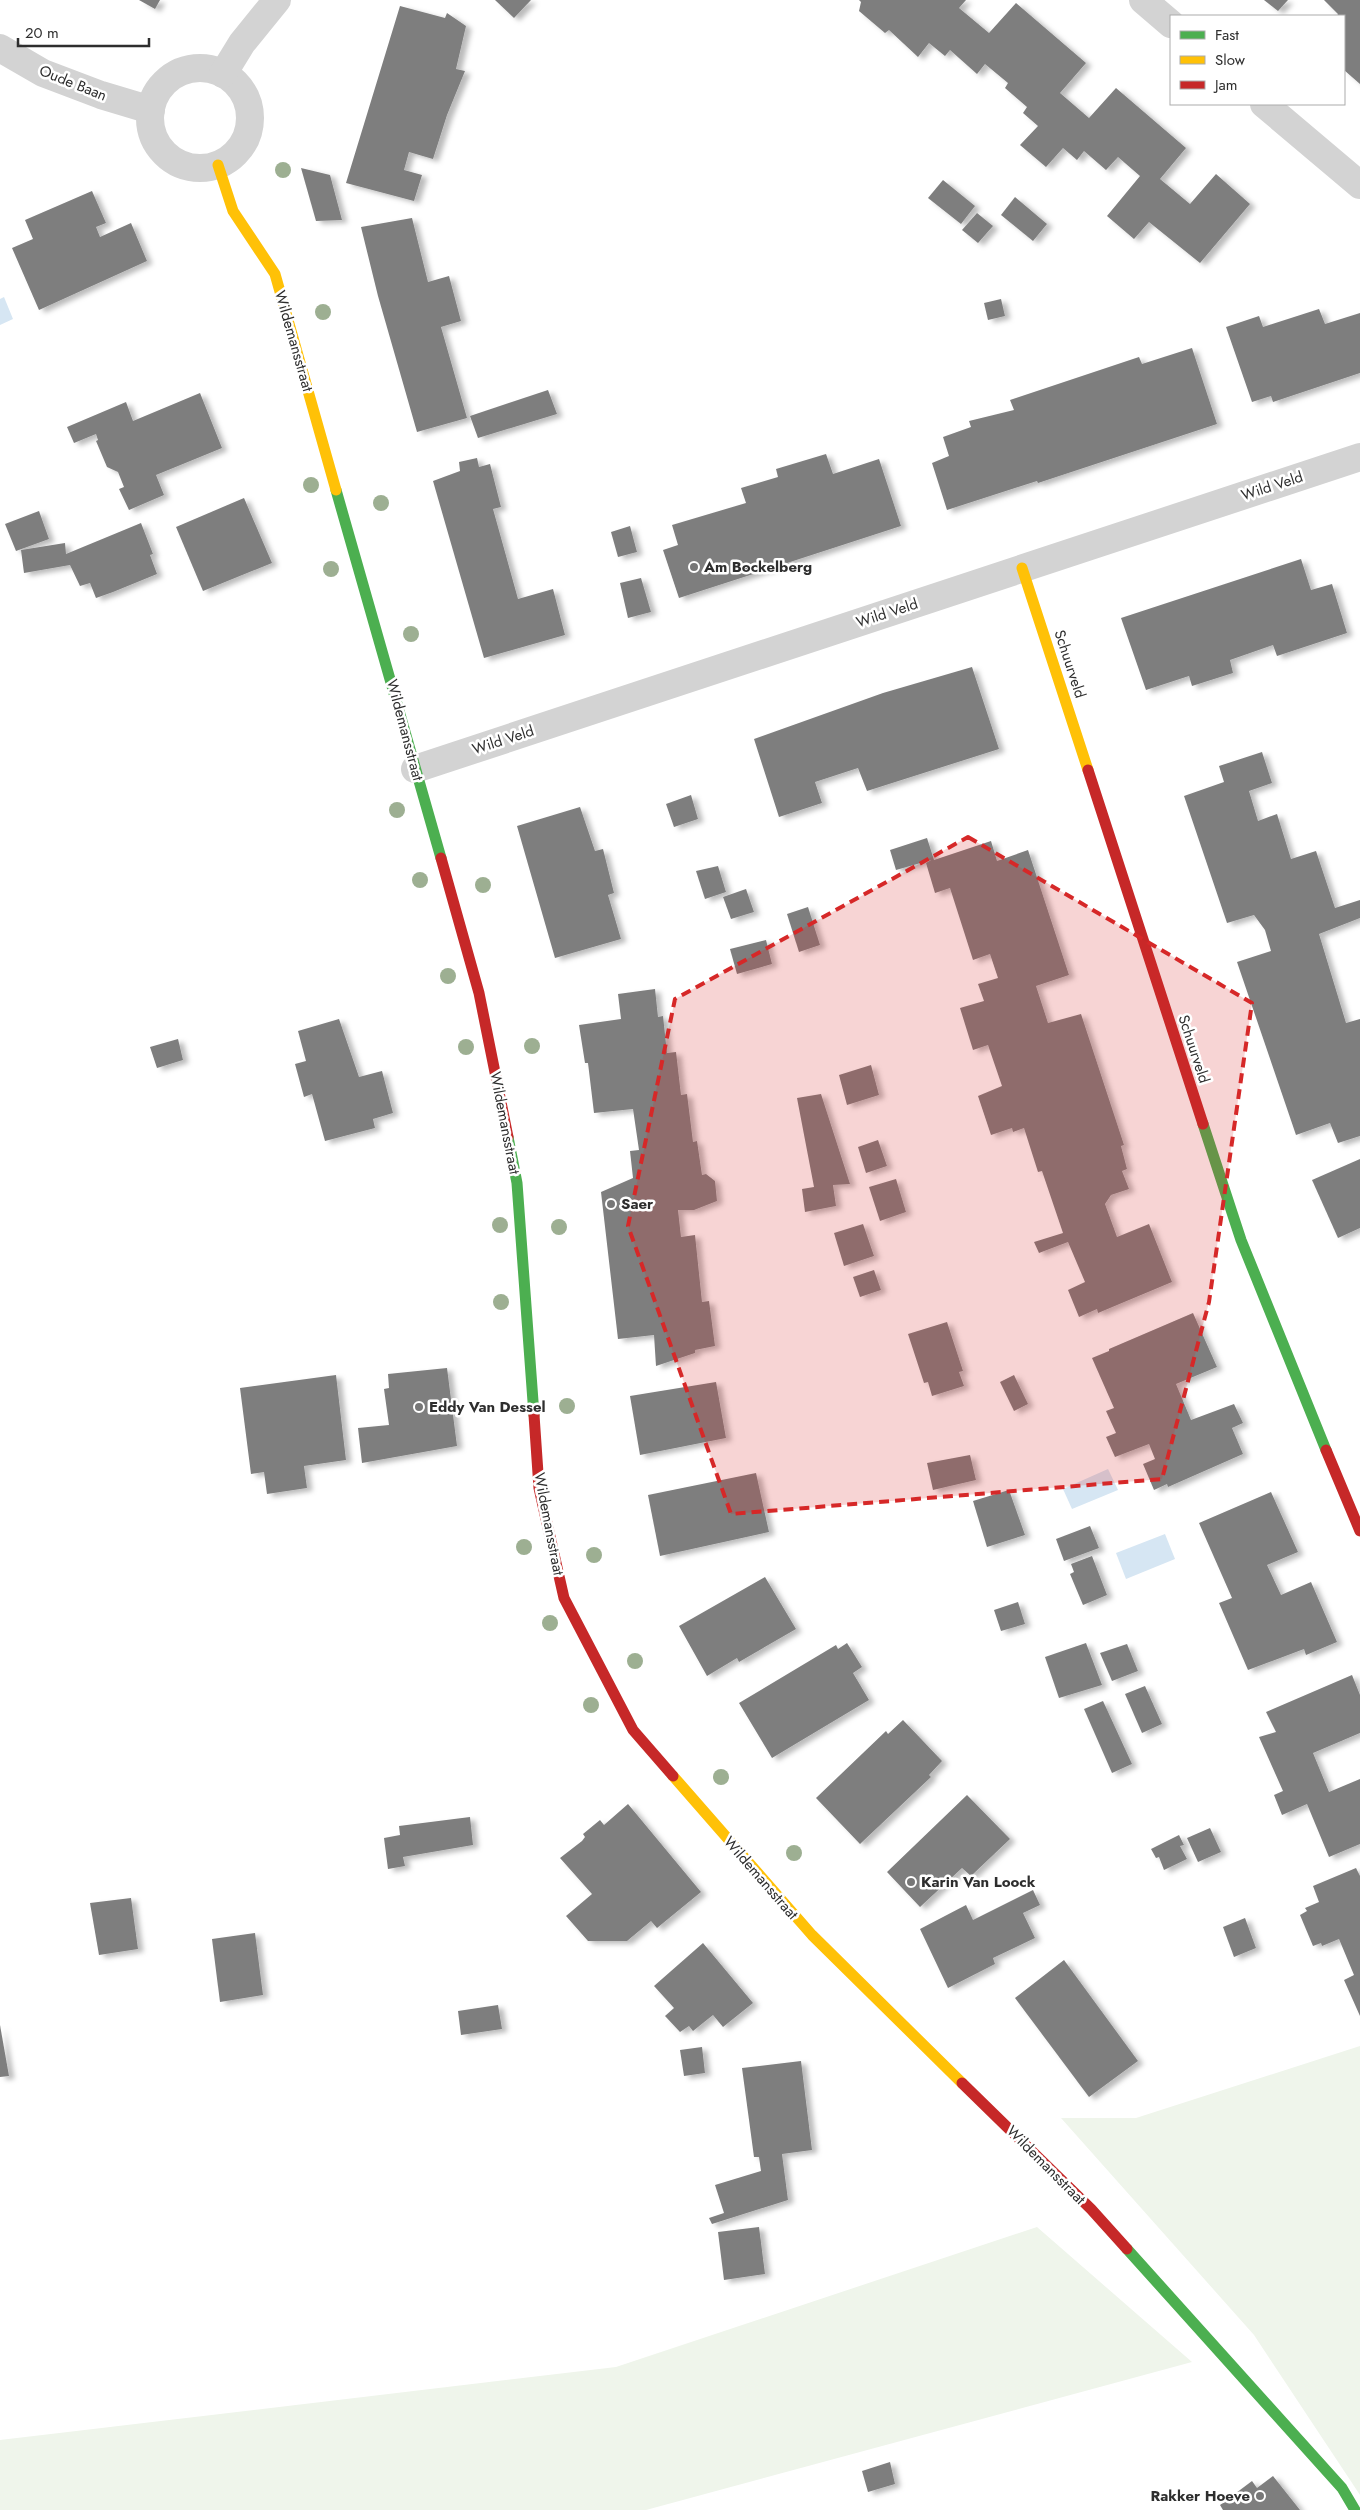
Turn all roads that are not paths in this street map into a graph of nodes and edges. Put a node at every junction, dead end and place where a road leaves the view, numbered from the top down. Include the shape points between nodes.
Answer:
1 (277, 0) edge
2 (1143, 0) edge
3 (1170, 23) edge
4 (0, 48) edge
5 (223, 74) junction
6 (1265, 105) edge
7 (150, 110) junction
8 (218, 165) junction
9 (1360, 185) edge
10 (1360, 457) edge
11 (1022, 568) junction
12 (415, 769) junction
13 (1360, 1531) edge
14 (1355, 2510) edge

1 - 5 street via 242,43
2 - 3 street
4 - 7 street, Oude Baan via 43,73
5 - 7 street via 205,68 176,74 156,93
5 - 8 street via 241,89 248,104 250,121 246,138 235,155
6 - 9 street
7 - 8 street via 153,138 163,153 179,164 197,169
8 - 12 street, Wildemansstraat via 233,211 275,274
10 - 11 street, Wild Veld
11 - 12 street, Wild Veld
11 - 13 street, Schuurveld via 1241,1240
12 - 14 street, Wildemansstraat via 479,993 517,1183 539,1488 564,1598 633,1730 812,1936 1091,2210 1342,2488

